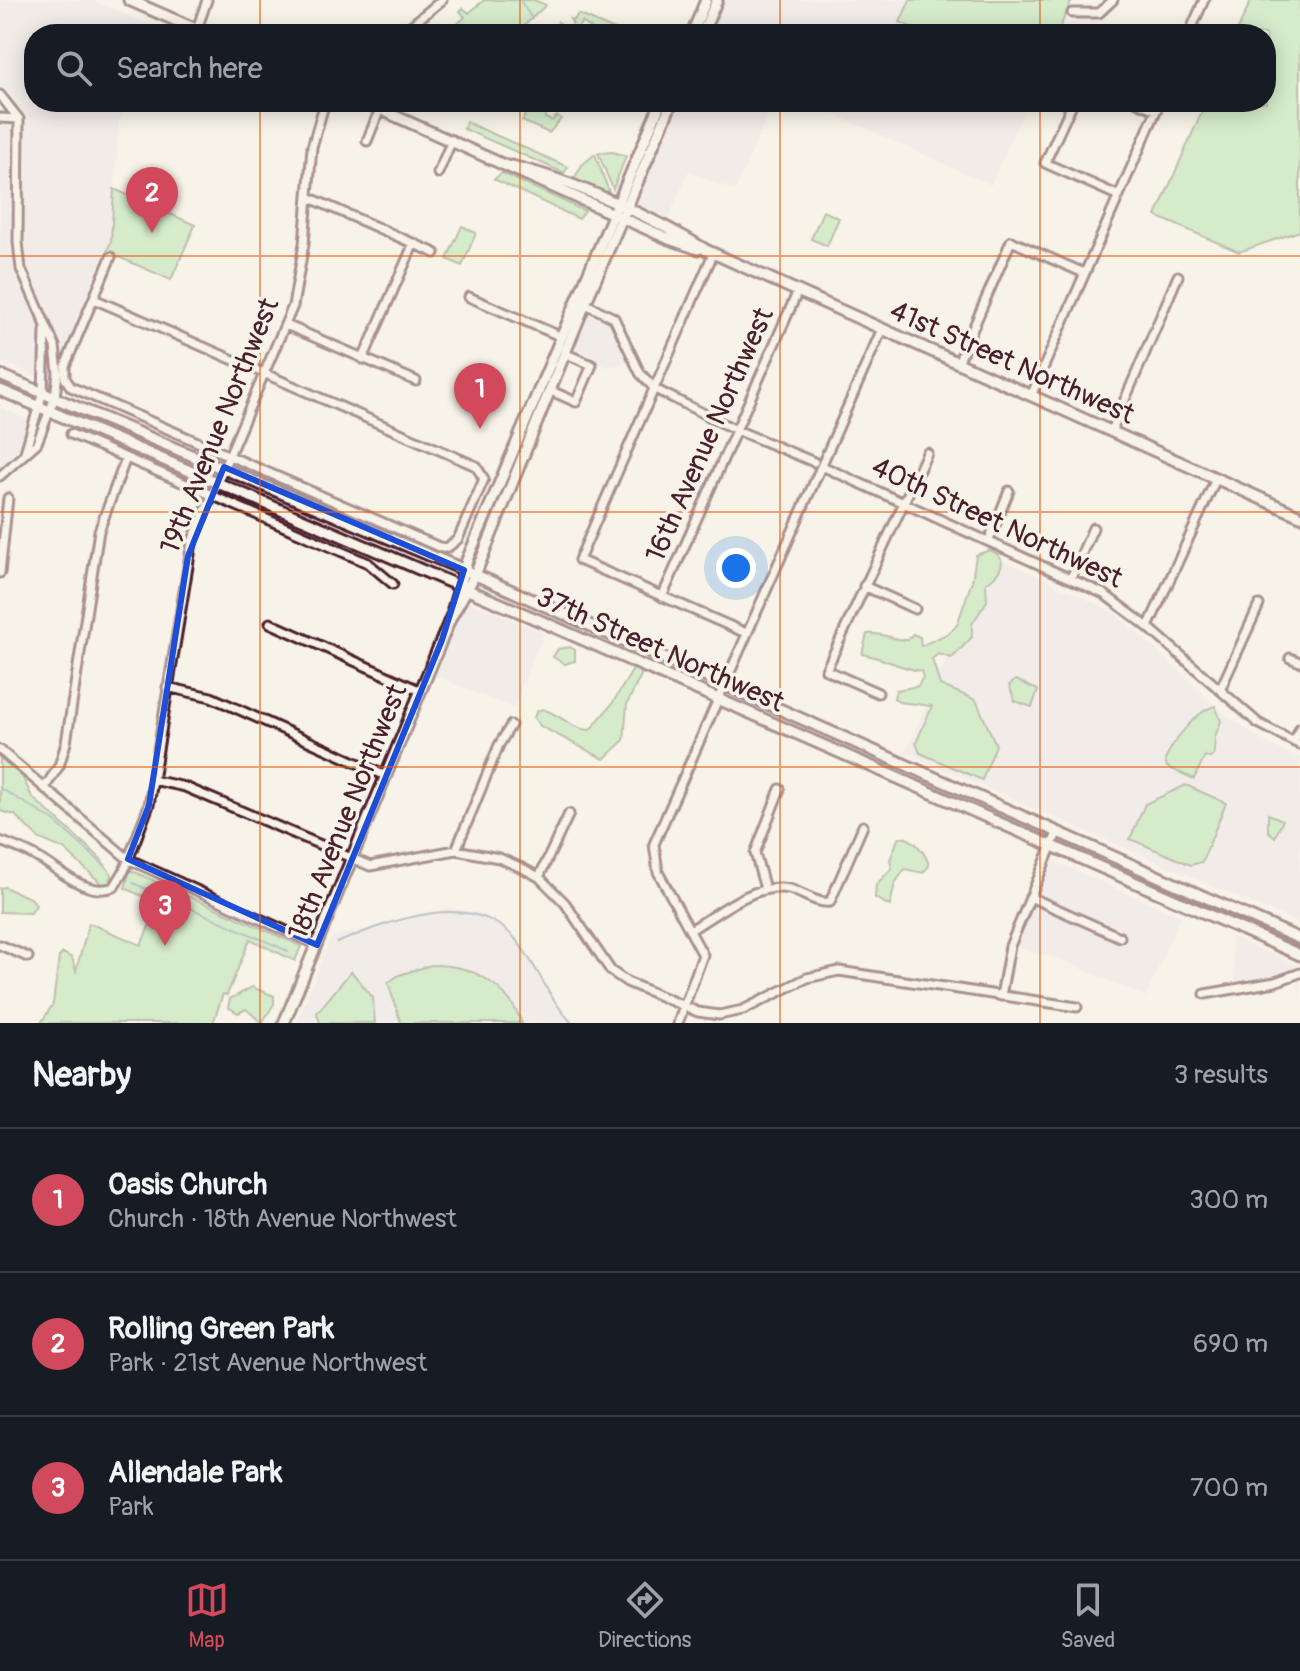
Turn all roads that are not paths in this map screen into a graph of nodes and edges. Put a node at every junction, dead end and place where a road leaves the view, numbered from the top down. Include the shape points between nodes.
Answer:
1 (129, 0) edge
2 (207, 0) edge
3 (442, 0) edge
4 (706, 0) edge
5 (717, 0) edge
6 (1113, 0) edge
7 (1204, 0) edge
8 (1072, 13) dead end
9 (185, 24) edge
10 (199, 24) edge
11 (413, 24) edge
12 (696, 24) edge
13 (706, 24) edge
14 (1193, 24) edge
15 (0, 95) edge
16 (322, 112) edge
17 (379, 112) edge
18 (387, 112) edge
19 (657, 112) edge
20 (667, 112) edge
21 (1068, 112) edge
22 (1155, 112) edge
23 (0, 118) edge
24 (19, 119) junction
25 (452, 140) junction
26 (367, 141) dead end
27 (438, 173) dead end
28 (1119, 196) junction
29 (308, 197) junction
30 (619, 212) junction
31 (414, 243) junction
32 (710, 252) junction
33 (435, 253) dead end
34 (111, 257) dead end
35 (1084, 273) junction
36 (1178, 276) dead end
37 (798, 291) junction
38 (469, 297) dead end
39 (94, 299) junction
40 (581, 302) junction
41 (45, 325) junction
42 (286, 325) junction
43 (882, 329) junction
44 (562, 337) junction
45 (564, 353) junction
46 (363, 359) junction
47 (958, 363) junction
48 (264, 373) junction
49 (0, 375) edge
50 (416, 381) dead end
51 (655, 389) junction
52 (0, 390) edge
53 (549, 390) junction
54 (43, 392) junction
55 (1031, 396) junction
56 (55, 397) junction
57 (39, 406) junction
58 (51, 410) junction
59 (734, 429) junction
60 (1111, 432) junction
61 (71, 434) dead end
62 (927, 453) dead end
63 (24, 455) junction
64 (229, 456) junction
65 (126, 458) junction
66 (818, 464) junction
67 (224, 467) junction
68 (2, 474) edge
69 (1216, 479) junction
70 (218, 481) junction
71 (1009, 491) dead end
72 (211, 496) junction
73 (8, 498) dead end
74 (903, 502) junction
75 (1300, 516) edge
76 (1093, 528) dead end
77 (989, 540) junction
78 (464, 570) junction
79 (0, 573) edge
80 (475, 575) junction
81 (1071, 578) junction
82 (393, 584) dead end
83 (457, 585) junction
84 (864, 586) junction
85 (468, 590) junction
86 (662, 597) junction
87 (1259, 605) dead end
88 (915, 609) dead end
89 (451, 617) junction
90 (270, 623) dead end
91 (1148, 627) junction
92 (746, 633) junction
93 (1290, 658) dead end
94 (1300, 662) edge
95 (167, 687) junction
96 (722, 687) junction
97 (1220, 690) junction
98 (421, 691) junction
99 (878, 693) dead end
100 (717, 699) junction
101 (511, 725) dead end
102 (1300, 728) edge
103 (1297, 743) edge
104 (0, 750) edge
105 (386, 776) junction
106 (153, 780) junction
107 (45, 787) junction
108 (780, 789) dead end
109 (569, 814) dead end
110 (863, 826) dead end
111 (1057, 833) junction
112 (0, 841) edge
113 (1051, 847) junction
114 (456, 850) junction
115 (128, 859) junction
116 (350, 860) junction
117 (539, 877) junction
118 (765, 889) junction
119 (1030, 897) junction
120 (692, 929) junction
121 (1120, 937) dead end
122 (1300, 939) edge
123 (0, 945) edge
124 (317, 945) junction
125 (1300, 955) edge
126 (28, 957) dead end
127 (1300, 973) edge
128 (1205, 994) dead end
129 (1001, 996) junction
130 (684, 1007) junction
131 (1077, 1007) dead end
132 (284, 1023) edge
133 (678, 1023) edge

1 - 9 main road
2 - 10 street
3 - 11 street
4 - 12 main road
5 - 13 main road
6 - 8 street via 1099,13
7 - 14 street
15 - 24 street
16 - 29 street, 19th Avenue Northwest via 314,134
17 - 26 street
18 - 25 main road, 41st Street Northwest
19 - 30 main road, 18th Avenue Northwest
20 - 30 main road, 18th Avenue Northwest
21 - 28 street via 1045,163
22 - 28 street
23 - 24 street
24 - 41 street via 20,263
25 - 27 street
25 - 30 main road, 41st Street Northwest via 557,180
28 - 35 street
29 - 31 street
29 - 42 street, 19th Avenue Northwest via 297,292
30 - 32 main road, 41st Street Northwest
30 - 40 main road, 18th Avenue Northwest
31 - 33 street
31 - 46 street
32 - 37 main road, 41st Street Northwest
32 - 51 street
34 - 39 street
35 - 47 street via 1011,241
35 - 55 street
36 - 60 street
37 - 43 main road, 41st Street Northwest
37 - 59 street, 16th Avenue Northwest
38 - 44 street
39 - 48 street
39 - 64 street via 65,366 71,387
40 - 44 main road, 18th Avenue Northwest
40 - 45 main road, 18th Avenue Northwest
40 - 51 street, 40th Street Northwest via 618,323 640,373
41 - 54 street
41 - 56 street via 57,358
42 - 46 street
42 - 48 street, 19th Avenue Northwest
43 - 47 main road, 41st Street Northwest
43 - 66 street
44 - 78 main road, 18th Avenue Northwest
45 - 53 main road, 18th Avenue Northwest
45 - 53 street via 592,365 576,402
46 - 50 street
47 - 55 main road, 41st Street Northwest
48 - 64 street, 19th Avenue Northwest
48 - 64 street via 466,460 482,472 483,483 457,542 447,548
49 - 54 main road, 37th Street Northwest
51 - 59 street, 40th Street Northwest
51 - 86 street via 579,560
52 - 57 main road, 37th Street Northwest
53 - 80 main road, 18th Avenue Northwest
54 - 56 main road, 37th Street Northwest
54 - 57 street
55 - 60 main road, 41st Street Northwest
56 - 58 street
56 - 67 main road, 37th Street Northwest
57 - 58 main road, 37th Street Northwest
57 - 63 street
58 - 63 street via 37,443
58 - 70 main road, 37th Street Northwest
59 - 66 street, 40th Street Northwest
59 - 86 street, 16th Avenue Northwest
60 - 69 main road, 41st Street Northwest
61 - 65 street
62 - 74 street
63 - 68 street
64 - 67 street, 19th Avenue Northwest
65 - 72 street
65 - 107 street via 99,531 66,743
66 - 74 street, 40th Street Northwest
66 - 92 street
67 - 70 street, 19th Avenue Northwest
67 - 78 main road, 37th Street Northwest
69 - 75 main road, 41st Street Northwest
69 - 91 street
70 - 72 street, 19th Avenue Northwest
70 - 83 main road, 37th Street Northwest
71 - 77 street
72 - 82 street via 368,563
72 - 95 street, 19th Avenue Northwest via 188,556
73 - 79 street
74 - 77 street, 40th Street Northwest
74 - 84 street
76 - 81 street
77 - 81 street, 40th Street Northwest
78 - 80 main road, 37th Street Northwest
78 - 83 main road, 18th Avenue Northwest
80 - 85 main road, 18th Avenue Northwest
80 - 96 main road, 37th Street Northwest
81 - 91 street, 40th Street Northwest via 1112,599
83 - 85 main road, 37th Street Northwest
83 - 89 main road, 18th Avenue Northwest
84 - 88 street
84 - 99 street via 826,670
85 - 89 main road, 18th Avenue Northwest
85 - 100 main road, 37th Street Northwest
86 - 92 street
87 - 97 street
89 - 98 main road, 18th Avenue Northwest
90 - 98 street
91 - 97 street, 40th Street Northwest
92 - 96 street
93 - 94 street
95 - 105 street via 211,697
95 - 106 street, 19th Avenue Northwest
96 - 100 street
96 - 111 main road, 37th Street Northwest
97 - 103 street, 40th Street Northwest via 1258,723
98 - 105 main road, 18th Avenue Northwest
100 - 113 main road, 37th Street Northwest
100 - 120 street via 653,849 658,872
101 - 114 street
102 - 103 street
104 - 107 street
105 - 116 main road, 18th Avenue Northwest
106 - 115 street, 19th Avenue Northwest via 147,813
106 - 116 street via 185,787
107 - 115 street
108 - 118 street via 755,853
109 - 117 street
110 - 118 street via 830,902 785,888
111 - 113 street
111 - 122 main road, 37th Street Northwest
112 - 115 street, 19th Avenue Northwest via 44,861 62,876 101,889 116,884
113 - 119 street
113 - 125 main road, 37th Street Northwest
114 - 116 street via 376,867
114 - 117 street via 499,858
115 - 124 street
116 - 124 main road, 18th Avenue Northwest
117 - 130 street via 565,903 611,971
118 - 120 street
119 - 121 street
119 - 129 street via 1010,946
120 - 130 street via 702,963
123 - 126 street
124 - 132 main road, 18th Avenue Northwest
127 - 128 street
129 - 130 street via 839,971 807,978 734,1013 713,1015
129 - 131 street
130 - 133 street

